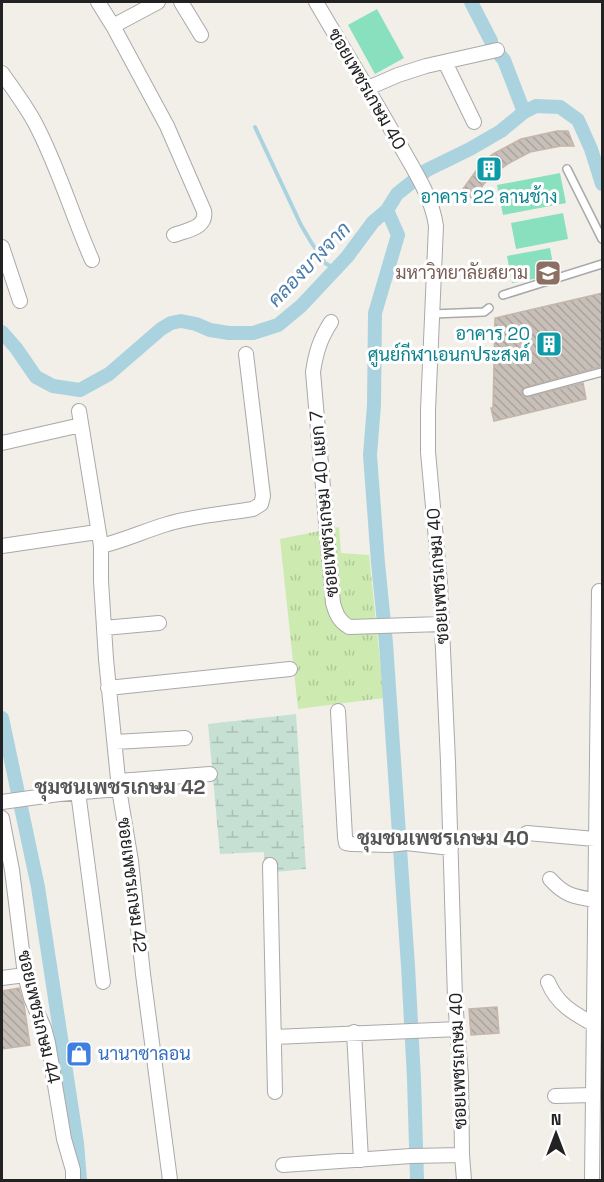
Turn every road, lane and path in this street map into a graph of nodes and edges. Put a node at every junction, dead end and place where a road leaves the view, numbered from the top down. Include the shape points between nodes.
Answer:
1 (98, 2) edge
2 (158, 2) edge
3 (182, 2) edge
4 (316, 2) edge
5 (113, 26) junction
6 (201, 34) dead end
7 (497, 50) dead end
8 (445, 62) junction
9 (2, 73) edge
10 (368, 88) junction
11 (474, 122) dead end
12 (567, 170) dead end
13 (174, 235) dead end
14 (603, 239) edge
15 (2, 247) edge
16 (92, 260) dead end
17 (603, 264) edge
18 (503, 295) dead end
19 (20, 301) dead end
20 (489, 308) dead end
21 (432, 314) junction
22 (331, 322) dead end
23 (246, 354) dead end
24 (603, 372) edge
25 (527, 392) dead end
26 (2, 443) edge
27 (98, 532) junction
28 (2, 546) edge
29 (101, 546) junction
30 (599, 591) dead end
31 (600, 607) edge
32 (159, 623) dead end
33 (442, 624) junction
34 (104, 628) junction
35 (600, 645) edge
36 (290, 669) dead end
37 (108, 688) junction
38 (338, 711) dead end
39 (600, 728) edge
40 (184, 738) dead end
41 (115, 742) junction
42 (210, 774) dead end
43 (119, 785) junction
44 (78, 792) junction
45 (13, 800) edge
46 (599, 806) edge
47 (2, 818) edge
48 (527, 833) dead end
49 (595, 839) junction
50 (451, 848) junction
51 (270, 865) dead end
52 (550, 879) dead end
53 (599, 884) edge
54 (595, 900) junction
55 (598, 934) edge
56 (25, 975) junction
57 (2, 978) edge
58 (103, 982) dead end
59 (548, 982) dead end
60 (593, 1024) junction
61 (458, 1029) junction
62 (354, 1032) junction
63 (274, 1037) junction
64 (275, 1092) dead end
65 (593, 1095) junction
66 (555, 1096) dead end
67 (462, 1155) junction
68 (362, 1160) junction
69 (283, 1165) dead end
70 (73, 1180) edge
71 (170, 1180) edge
72 (464, 1180) edge
73 (592, 1180) edge

1 - 5 street
2 - 5 street
3 - 6 street
4 - 10 street, ซอยเพชรเกษม 40
5 - 13 street via 167,126 204,211 202,224
7 - 8 street
8 - 10 street
8 - 11 street
9 - 16 street via 47,146
10 - 21 street, ซอยเพชรเกษม 40 via 434,214
12 - 14 lane
15 - 19 street
17 - 18 lane
20 - 21 lane via 484,312
21 - 33 street, ซอยเพชรเกษม 40 via 428,452
22 - 33 street, ซอยเพชรเกษม 40 แยก 7 via 316,351 313,372 337,616 349,627
23 - 29 street via 261,504 253,509 164,525
24 - 25 lane
26 - 27 street, ซอยเพชรเกษม 42 via 80,418
27 - 28 street
27 - 29 street, ซอยเพชรเกษม 42
29 - 34 street, ซอยเพชรเกษม 42
30 - 31 street
31 - 35 street
32 - 34 street
33 - 50 street, ซอยเพชรเกษม 40
34 - 37 street, ซอยเพชรเกษม 42
35 - 39 street
36 - 37 street
37 - 41 street, ซอยเพชรเกษม 42
38 - 50 street via 346,843
39 - 46 street
40 - 41 street
41 - 43 street, ซอยเพชรเกษม 42
42 - 43 street
43 - 44 street
43 - 71 street, ซอยเพชรเกษม 42
44 - 45 street
44 - 58 street
46 - 49 street
47 - 56 street, ซอยเพชรเกษม 44
48 - 49 street
49 - 53 street
50 - 61 street, ซอยเพชรเกษม 40
51 - 63 street
52 - 54 street via 572,897
53 - 54 street
54 - 55 street
55 - 60 street
56 - 57 street
56 - 70 street, ซอยเพชรเกษม 44 via 48,1043
59 - 60 street via 562,1003
60 - 65 street
61 - 62 street
61 - 67 street, ซอยเพชรเกษม 40
62 - 63 street
62 - 68 street
63 - 64 street
65 - 66 street
65 - 73 street
67 - 68 street
67 - 72 street, ซอยเพชรเกษม 40
68 - 69 street

